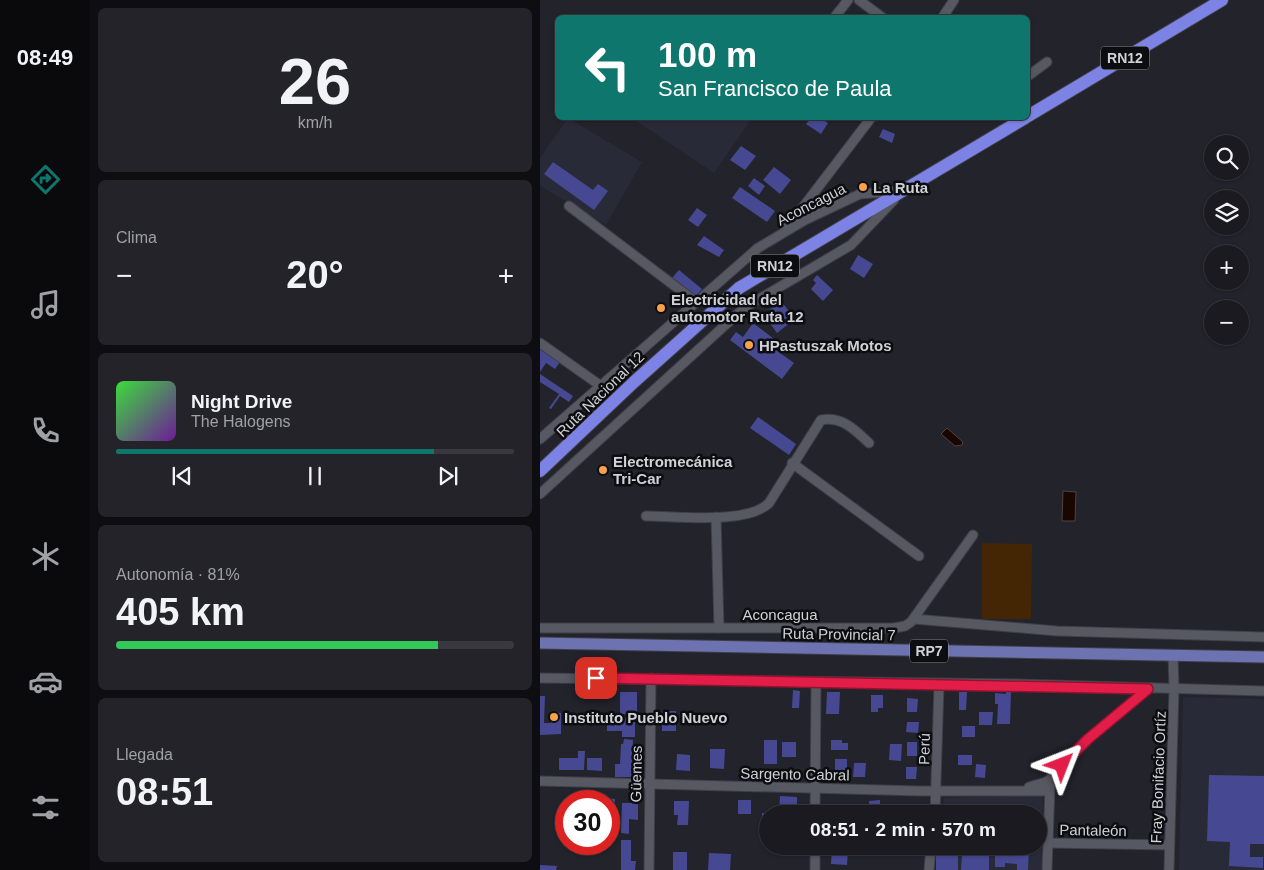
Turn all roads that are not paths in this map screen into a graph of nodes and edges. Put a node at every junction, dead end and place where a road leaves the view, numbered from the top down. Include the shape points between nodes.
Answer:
1 (848, 0) edge
2 (859, 0) edge
3 (954, 0) edge
4 (1222, 0) edge
5 (836, 15) edge
6 (879, 15) edge
7 (944, 15) edge
8 (1048, 62) dead end
9 (1030, 75) edge
10 (1030, 115) edge
11 (869, 120) edge
12 (1021, 120) edge
13 (903, 190) junction
14 (569, 206) dead end
15 (776, 237) junction
16 (696, 302) junction
17 (540, 343) edge
18 (600, 386) junction
19 (540, 438) edge
20 (869, 443) dead end
21 (792, 463) junction
22 (540, 472) edge
23 (540, 494) edge
24 (646, 516) dead end
25 (716, 517) junction
26 (973, 535) dead end
27 (919, 556) dead end
28 (914, 618) junction
29 (540, 628) edge
30 (719, 628) junction
31 (1264, 637) edge
32 (540, 643) edge
33 (593, 645) junction
34 (540, 647) edge
35 (1173, 654) junction
36 (1264, 656) edge
37 (540, 678) edge
38 (651, 678) junction
39 (816, 683) junction
40 (939, 685) junction
41 (1174, 688) junction
42 (1148, 689) junction
43 (1264, 691) edge
44 (1054, 776) junction
45 (540, 781) edge
46 (650, 785) junction
47 (815, 788) junction
48 (1014, 790) junction
49 (937, 791) junction
50 (1049, 791) junction
51 (815, 805) edge
52 (936, 805) edge
53 (1048, 843) junction
54 (1169, 845) junction
55 (815, 855) edge
56 (930, 855) edge
57 (649, 870) edge
58 (815, 870) edge
59 (929, 870) edge
60 (1047, 870) edge
61 (1169, 870) edge

1 - 5 street
2 - 6 street
3 - 7 street
4 - 10 highway, Ruta Nacional 12 / RN12
8 - 9 street
11 - 15 street via 800,211
12 - 13 highway, Ruta Nacional 12 / RN12
13 - 15 street, Aconcagua via 860,194
13 - 22 highway, Ruta Nacional 12 / RN12 via 739,288
13 - 23 street via 851,245 744,308
14 - 16 street
15 - 16 street, Aconcagua via 758,248
16 - 18 street, Aconcagua
17 - 18 street
18 - 19 street, Aconcagua
20 - 21 street via 847,423 829,418 821,420
21 - 25 street via 762,510
21 - 27 street
24 - 25 street
25 - 30 street
26 - 28 street, Aconcagua
28 - 30 street, Aconcagua via 905,626 894,628
28 - 31 street via 1057,631
29 - 30 street, Aconcagua
32 - 33 main road, Ruta Provincial 7 / RP7
33 - 34 main road, Ruta Provincial 7 / RP7
33 - 35 main road, Ruta Provincial 7 / RP7
35 - 36 main road, Ruta Provincial 7 / RP7
35 - 41 street, Fray Bonifacio Ortíz
37 - 38 street
38 - 39 street
38 - 46 street, Güemes
39 - 40 street
39 - 47 street
40 - 42 street
40 - 49 street, Perú
41 - 42 street
41 - 43 street
41 - 54 street, Fray Bonifacio Ortíz
42 - 44 street via 1088,739
44 - 48 street via 1046,782
44 - 50 street
45 - 46 street, Sargento Cabral
46 - 47 street, Sargento Cabral
46 - 57 street, Güemes
47 - 49 street, Sargento Cabral
47 - 51 street
48 - 49 street, Sargento Cabral
48 - 50 street, Sargento Cabral
49 - 52 street, Perú
50 - 53 street
53 - 54 street, Pantaleón
53 - 60 street
54 - 61 street, Fray Bonifacio Ortíz
55 - 58 street
56 - 59 street

